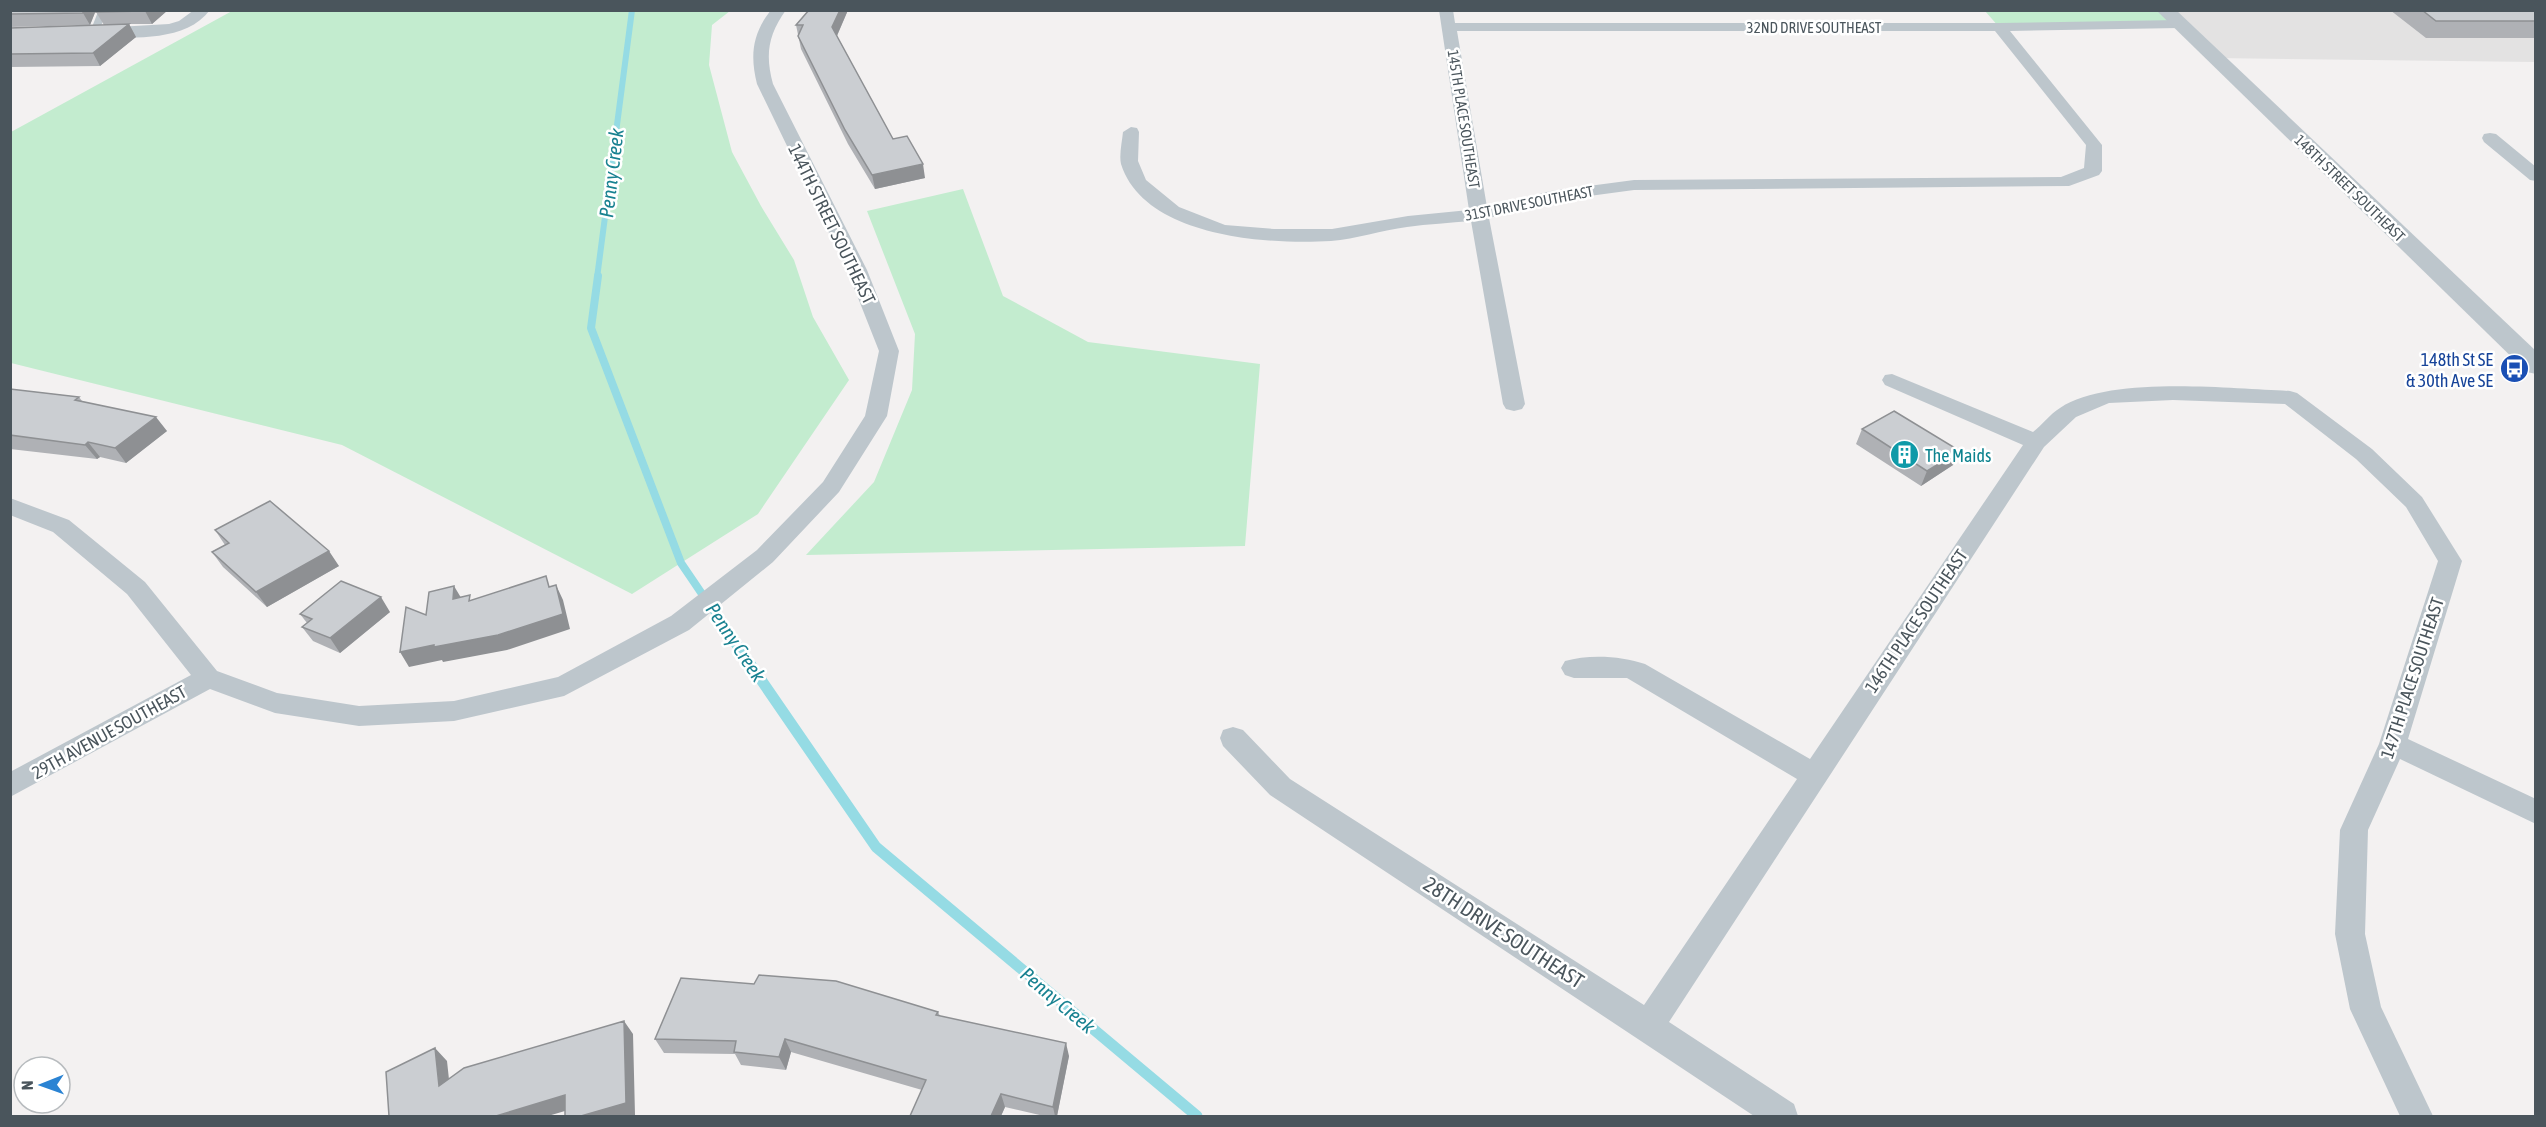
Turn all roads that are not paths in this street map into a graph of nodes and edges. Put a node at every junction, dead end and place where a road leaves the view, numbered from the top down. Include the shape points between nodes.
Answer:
1 (103, 10) edge
2 (203, 10) edge
3 (779, 10) edge
4 (2172, 17) edge
5 (1448, 19) edge
6 (1999, 27) junction
7 (88, 33) joint
8 (1131, 132) dead end
9 (2490, 138) dead end
10 (2535, 176) edge
11 (1479, 215) junction
12 (2535, 366) edge
13 (1892, 380) dead end
14 (2290, 398) joint
15 (1514, 404) dead end
16 (2036, 442) junction
17 (10, 506) edge
18 (1574, 668) dead end
19 (208, 678) junction
20 (1233, 738) dead end
21 (2394, 744) junction
22 (1814, 775) junction
23 (10, 786) edge
24 (2535, 812) edge
25 (1648, 1026) junction
26 (1782, 1116) edge
27 (2417, 1116) edge

1 - 7 lane
2 - 7 street via 185,24 141,32
3 - 19 street, 144TH STREET SOUTHEAST via 768,22 761,42 759,65 765,84 857,270 889,351 876,416 831,487 765,556 680,623 564,686 454,711 359,716 275,703
4 - 6 street, 32ND DRIVE SOUTHEAST
4 - 12 street, 148TH STREET SOUTHEAST
5 - 6 street, 32ND DRIVE SOUTHEAST
5 - 11 street, 145TH PLACE SOUTHEAST
6 - 11 street, 31ST DRIVE SOUTHEAST via 2094,145 2092,171 2062,182 1634,185 1551,196
8 - 11 street, 31ST DRIVE SOUTHEAST via 1129,161 1138,183 1173,211 1222,230 1332,235 1408,221
9 - 10 street
11 - 15 street, 145TH PLACE SOUTHEAST
13 - 16 street
14 - 16 street, 146TH PLACE SOUTHEAST via 2172,393 2106,397 2068,412
14 - 21 street, 147TH PLACE SOUTHEAST via 2364,454 2414,502 2450,561
16 - 22 street, 146TH PLACE SOUTHEAST
17 - 19 street via 61,526 136,588
18 - 22 street via 1636,671
19 - 23 street, 29TH AVENUE SOUTHEAST
20 - 25 street, 28TH DRIVE SOUTHEAST via 1280,787
21 - 24 street
21 - 27 street, 147TH PLACE SOUTHEAST via 2354,830 2350,934 2366,1009
22 - 25 street, 146TH PLACE SOUTHEAST
25 - 26 street, 28TH DRIVE SOUTHEAST

